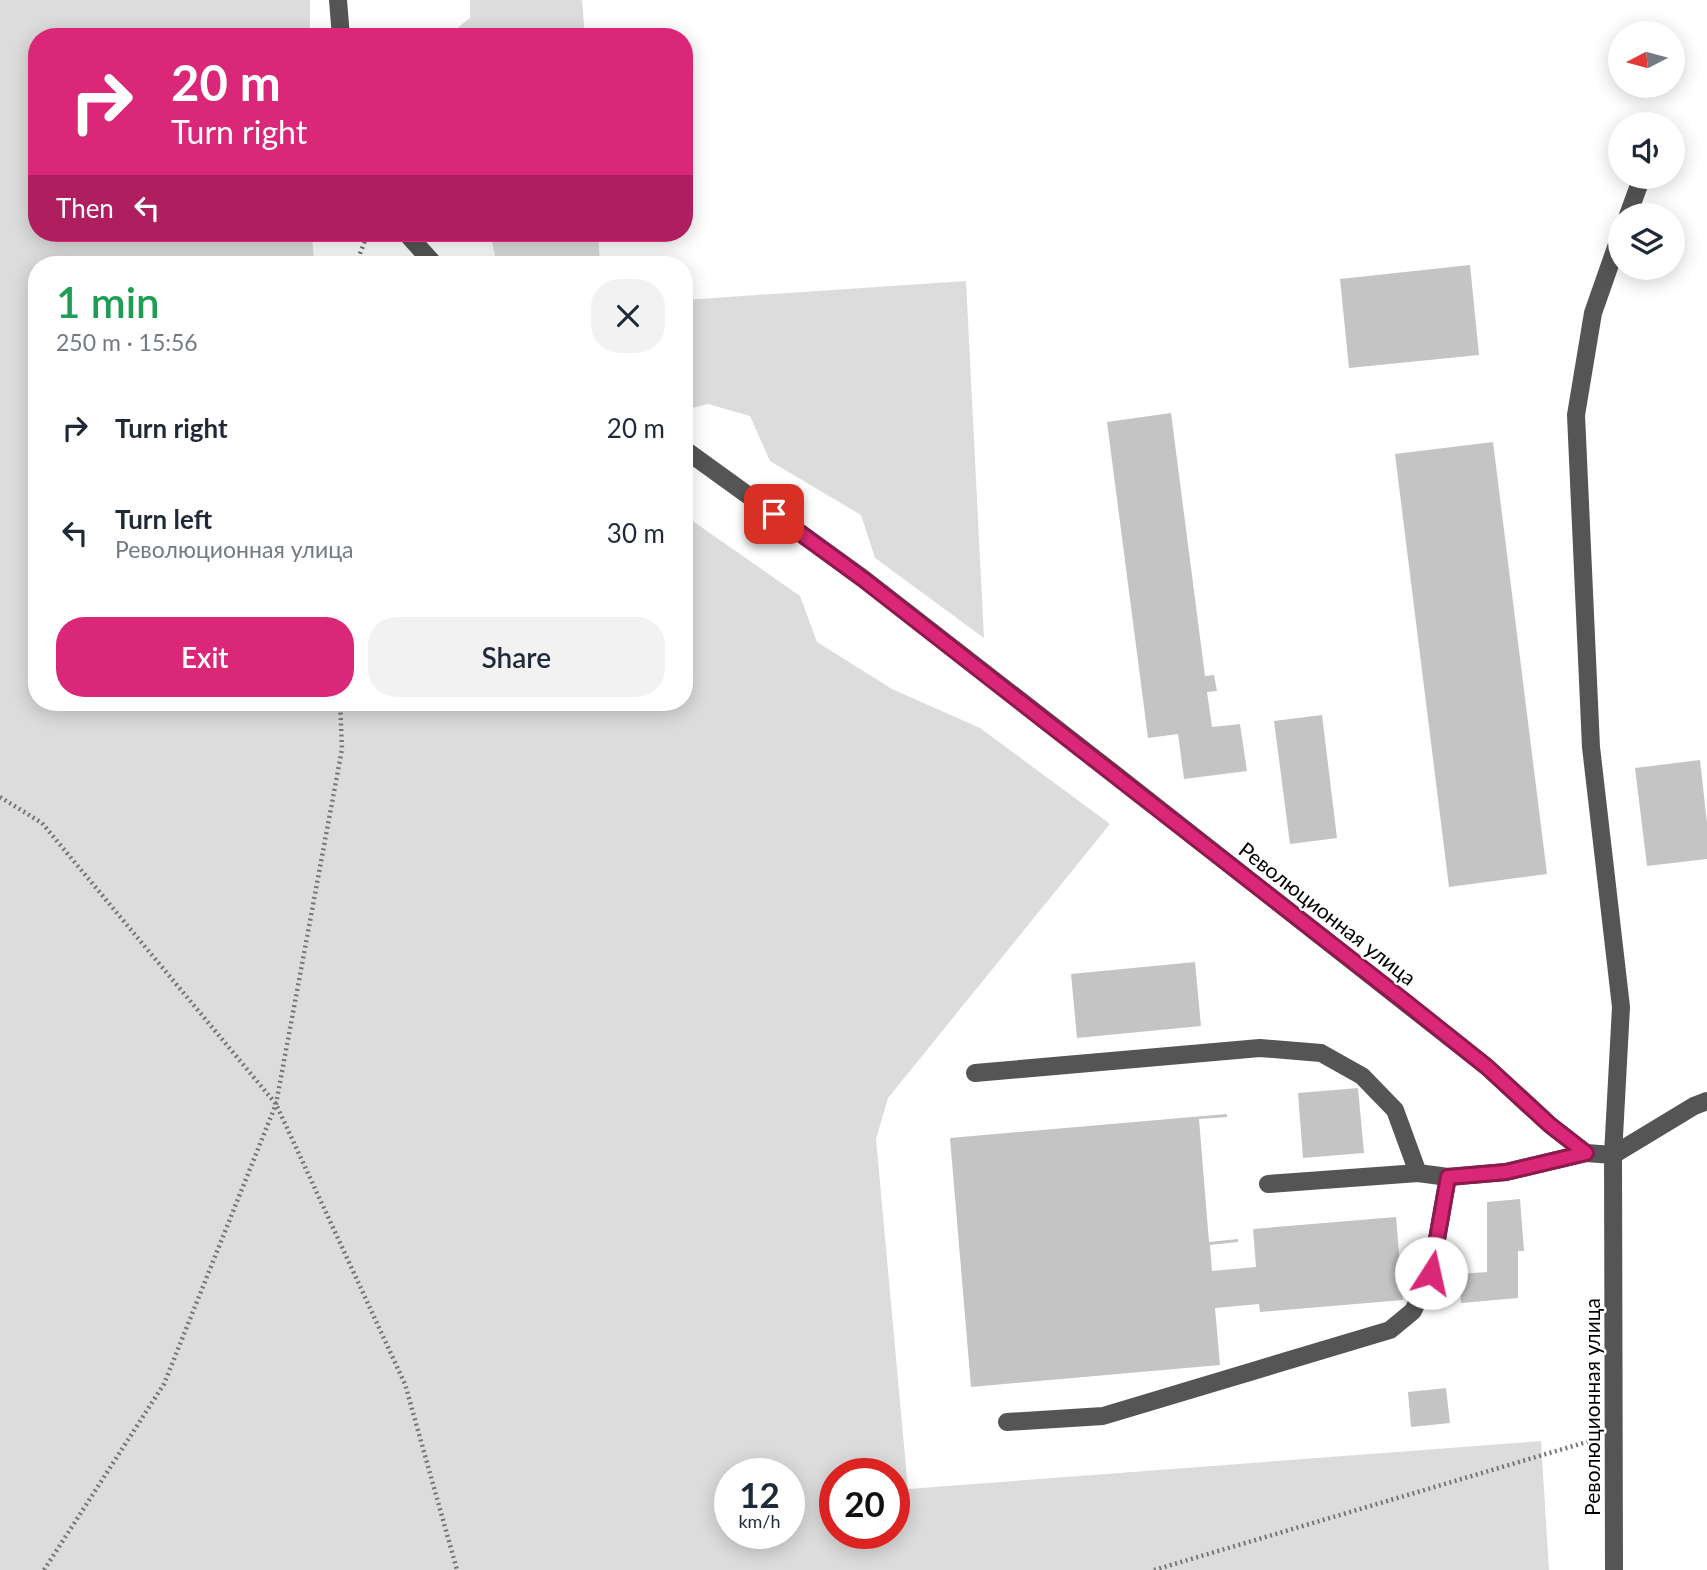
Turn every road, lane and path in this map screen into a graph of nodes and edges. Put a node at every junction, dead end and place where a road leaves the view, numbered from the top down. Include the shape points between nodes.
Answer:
1 (338, 0) edge
2 (340, 28) edge
3 (414, 242) edge
4 (427, 256) edge
5 (1608, 270) edge
6 (693, 456) edge
7 (340, 711) edge
8 (0, 797) edge
9 (975, 1073) dead end
10 (1707, 1101) edge
11 (276, 1104) junction
12 (1586, 1153) junction
13 (1613, 1156) junction
14 (1418, 1173) junction
15 (1448, 1177) junction
16 (1268, 1184) dead end
17 (1007, 1422) dead end
18 (1614, 1434) junction
19 (44, 1570) edge
20 (457, 1570) edge
21 (1154, 1570) edge
22 (1614, 1570) edge

1 - 2 street
3 - 4 street
5 - 13 street, Революционная улица via 1593,313 1576,415 1591,747 1621,1007
6 - 12 street, Революционная улица via 863,579 1097,760 1487,1067
7 - 11 path via 342,749
8 - 11 path via 41,823
9 - 14 street via 1260,1048 1321,1053 1362,1076 1395,1110
10 - 13 street
11 - 19 path via 164,1384
11 - 20 path via 405,1384
12 - 13 street
12 - 15 street via 1506,1172
13 - 18 street, Революционная улица
14 - 15 street
14 - 16 street
15 - 17 street via 1431,1273 1413,1311 1390,1330 1103,1416
18 - 21 path
18 - 22 street, Революционная улица

